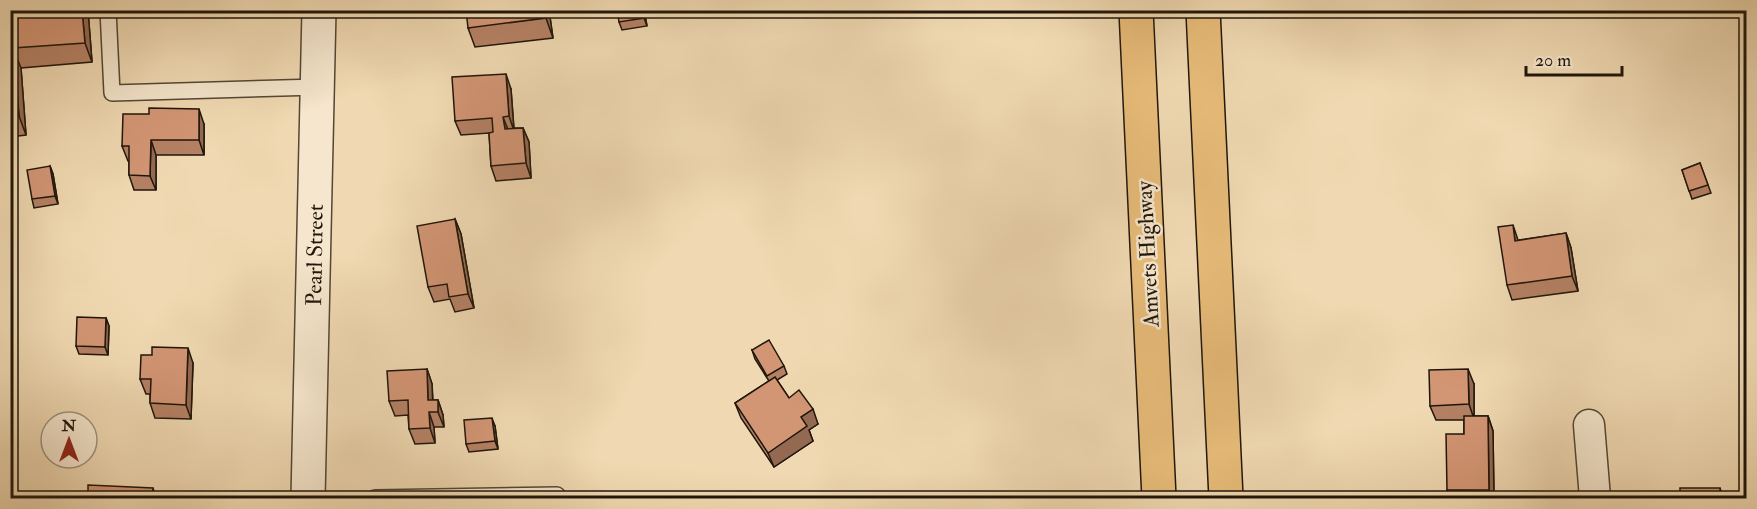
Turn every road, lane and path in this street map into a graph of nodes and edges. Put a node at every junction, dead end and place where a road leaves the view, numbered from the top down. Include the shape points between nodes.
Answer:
1 (108, 10) edge
2 (319, 10) edge
3 (1136, 10) edge
4 (1203, 10) edge
5 (318, 87) junction
6 (1589, 425) dead end
7 (557, 495) dead end
8 (308, 498) edge
9 (375, 498) edge
10 (1159, 498) edge
11 (1226, 498) edge
12 (1595, 498) edge

1 - 5 lane via 112,93
2 - 5 street, Pearl Street
3 - 10 highway, Amvets Highway
4 - 11 highway
5 - 8 street, Pearl Street
6 - 12 street
7 - 9 lane

